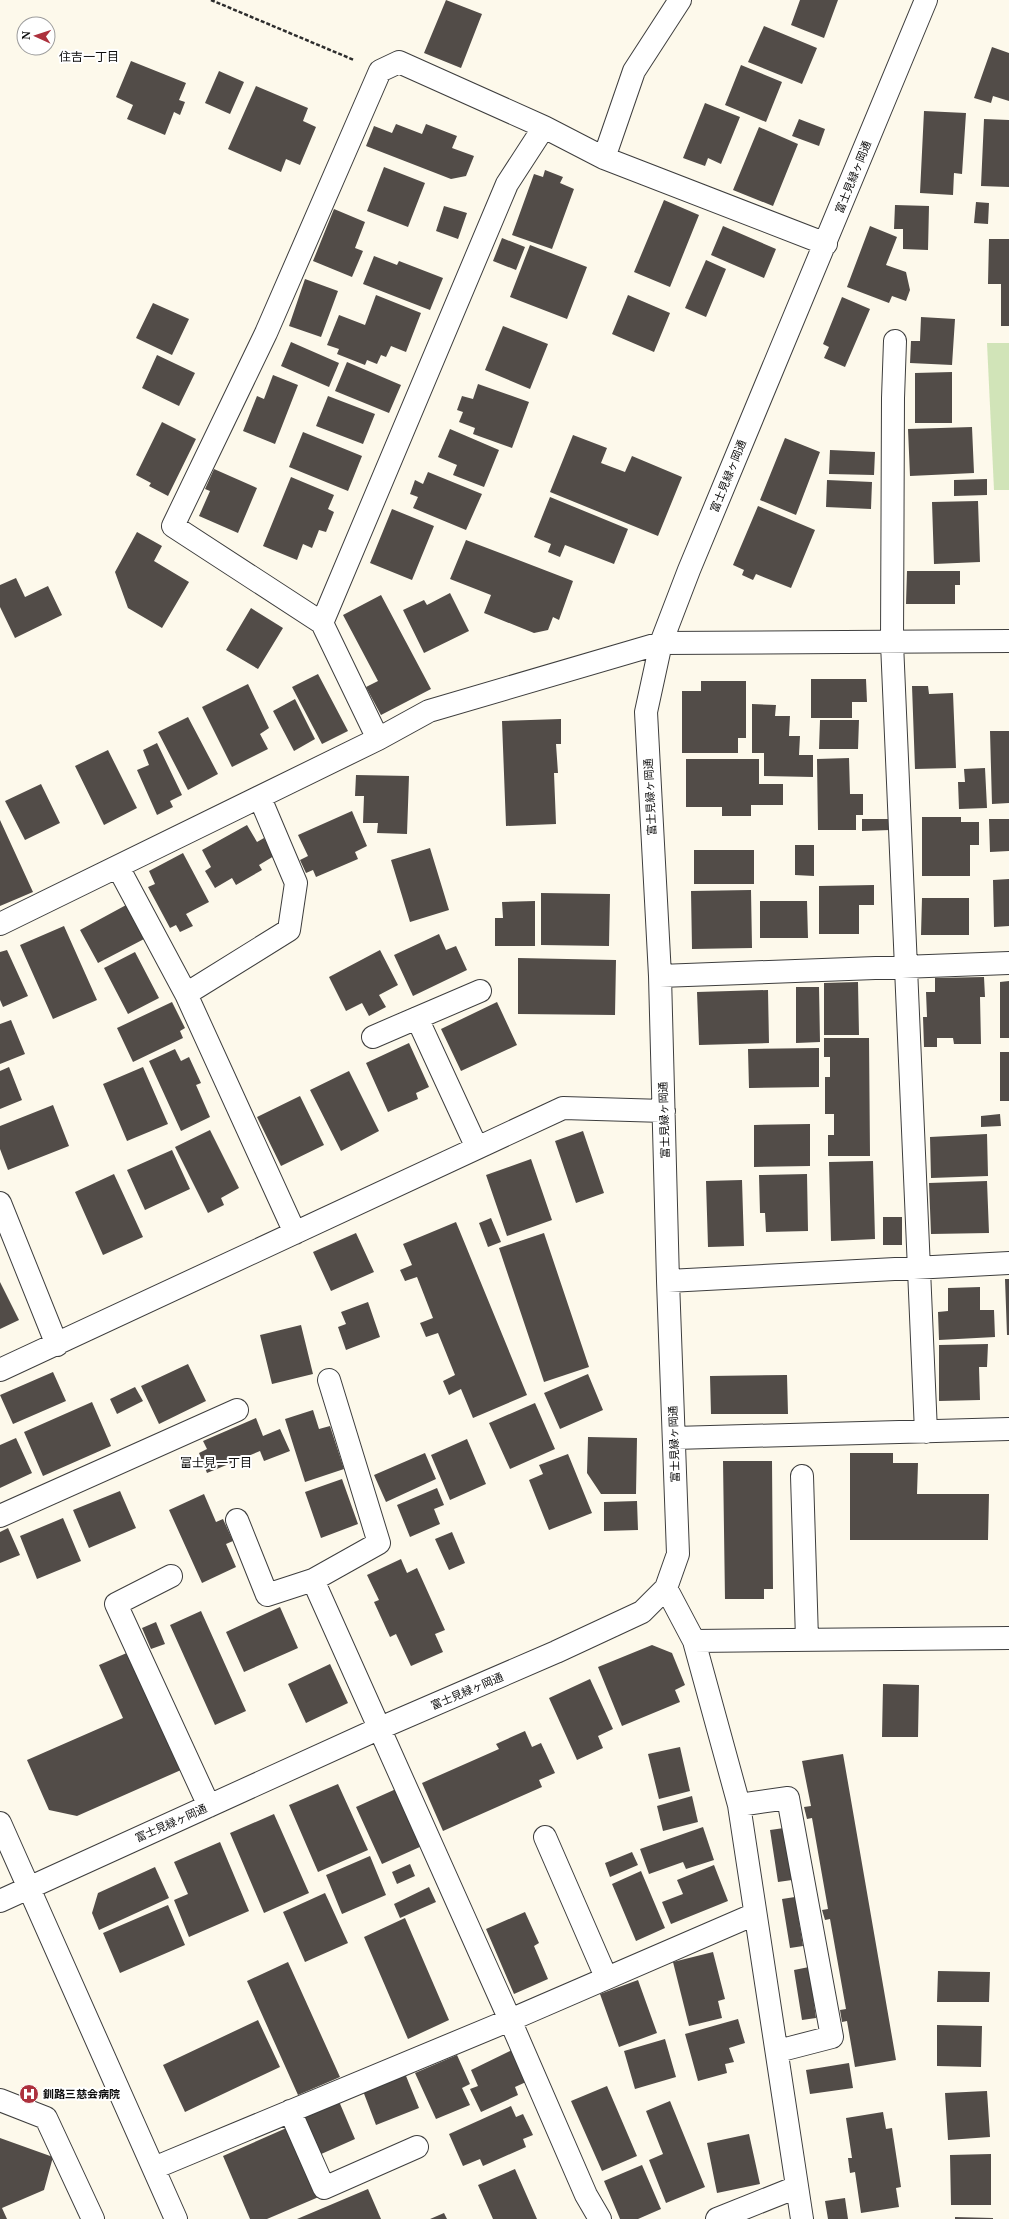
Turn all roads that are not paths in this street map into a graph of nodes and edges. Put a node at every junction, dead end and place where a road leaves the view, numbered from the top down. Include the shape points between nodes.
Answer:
1 (680, 0) edge
2 (926, 0) edge
3 (544, 127) junction
4 (604, 158) junction
5 (826, 244) junction
6 (895, 341) dead end
7 (322, 623) junction
8 (1009, 641) edge
9 (661, 643) junction
10 (892, 643) junction
11 (378, 739) junction
12 (260, 798) junction
13 (118, 867) junction
14 (0, 924) edge
15 (1009, 963) edge
16 (905, 966) junction
17 (660, 976) junction
18 (480, 992) dead end
19 (186, 994) junction
20 (417, 1018) junction
21 (373, 1037) dead end
22 (664, 1111) junction
23 (477, 1148) junction
24 (0, 1203) edge
25 (295, 1233) junction
26 (1009, 1263) edge
27 (920, 1268) junction
28 (668, 1281) junction
29 (57, 1344) junction
30 (0, 1370) edge
31 (329, 1380) dead end
32 (237, 1410) dead end
33 (1009, 1428) edge
34 (926, 1432) junction
35 (674, 1438) junction
36 (802, 1476) dead end
37 (0, 1516) edge
38 (237, 1520) dead end
39 (171, 1576) dead end
40 (313, 1580) junction
41 (666, 1588) junction
42 (1009, 1638) edge
43 (807, 1639) junction
44 (694, 1642) junction
45 (378, 1729) junction
46 (739, 1805) junction
47 (209, 1806) junction
48 (0, 1823) edge
49 (545, 1837) dead end
50 (30, 1888) junction
51 (0, 1901) edge
52 (755, 1914) junction
53 (606, 1977) junction
54 (510, 2020) junction
55 (778, 2051) junction
56 (0, 2100) edge
57 (290, 2111) junction
58 (417, 2147) dead end
59 (154, 2168) junction
60 (797, 2186) junction
61 (93, 2219) edge
62 (176, 2219) edge
63 (600, 2219) edge
64 (717, 2219) edge
65 (802, 2219) edge

1 - 4 street via 634,71
2 - 5 street, 富士見緑ヶ岡通
3 - 4 street
3 - 7 street via 507,184
3 - 7 street via 399,62 380,71 266,332 173,526
4 - 5 street
5 - 9 street, 富士見緑ヶ岡通
6 - 10 street
7 - 11 street
8 - 10 street
9 - 10 street
9 - 11 street via 430,711
9 - 17 street, 富士見緑ヶ岡通 via 646,712
10 - 16 street
11 - 12 street
12 - 13 street
12 - 19 street via 296,883 289,930
13 - 14 street
13 - 19 street
15 - 16 street
16 - 17 street
16 - 27 street
17 - 22 street, 富士見緑ヶ岡通
18 - 20 street
19 - 25 street
20 - 21 street
20 - 23 street
22 - 23 street via 563,1108
22 - 28 street, 富士見緑ヶ岡通
23 - 25 street
24 - 29 street
25 - 29 street
26 - 27 street
27 - 28 street
27 - 34 street
28 - 35 street, 富士見緑ヶ岡通
29 - 30 street
31 - 40 street via 379,1543
32 - 37 street
33 - 34 street
34 - 35 street
35 - 41 street, 富士見緑ヶ岡通 via 678,1554
36 - 43 street
38 - 40 street via 267,1595
39 - 47 street via 116,1604
40 - 45 street
41 - 44 street
41 - 45 street, 富士見緑ヶ岡通 via 642,1612
42 - 43 street
43 - 44 street
44 - 46 street
45 - 47 street, 富士見緑ヶ岡通
45 - 54 street
46 - 52 street
46 - 55 street via 788,1798 832,2037
47 - 50 street, 富士見緑ヶ岡通
48 - 50 street
49 - 53 street
50 - 51 street, 富士見緑ヶ岡通
50 - 59 street
52 - 53 street
52 - 55 street
53 - 54 street
54 - 57 street
54 - 63 street via 586,2195
55 - 60 street
56 - 61 street via 46,2118
57 - 58 street via 324,2188
57 - 59 street
59 - 62 street
60 - 64 street
60 - 65 street

